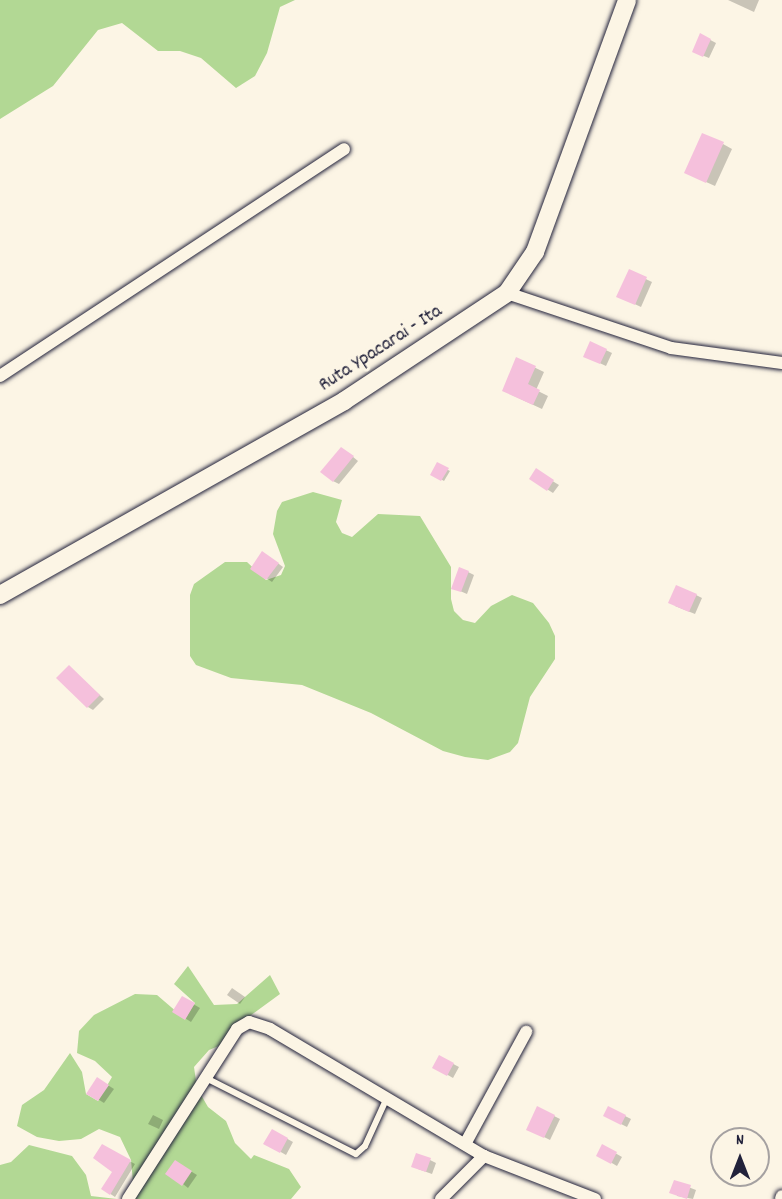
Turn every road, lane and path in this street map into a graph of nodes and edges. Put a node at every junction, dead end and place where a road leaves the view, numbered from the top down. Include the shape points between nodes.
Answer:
1 (627, 0) edge
2 (344, 149) dead end
3 (507, 293) junction
4 (782, 363) edge
5 (0, 376) edge
6 (0, 595) edge
7 (526, 1032) dead end
8 (206, 1078) junction
9 (386, 1100) junction
10 (465, 1144) junction
11 (484, 1156) junction
12 (128, 1199) edge
13 (441, 1199) edge
14 (595, 1199) edge

1 - 3 street, Ruta Ypacarai - Ita via 535,252
2 - 5 street
3 - 4 street via 671,348
3 - 6 street, Ruta Ypacarai - Ita via 344,401
7 - 10 street
8 - 9 street via 237,1029 249,1022 270,1029
8 - 9 lane via 356,1154 365,1146
8 - 12 street
9 - 10 street
10 - 11 street
11 - 13 street
11 - 14 street

